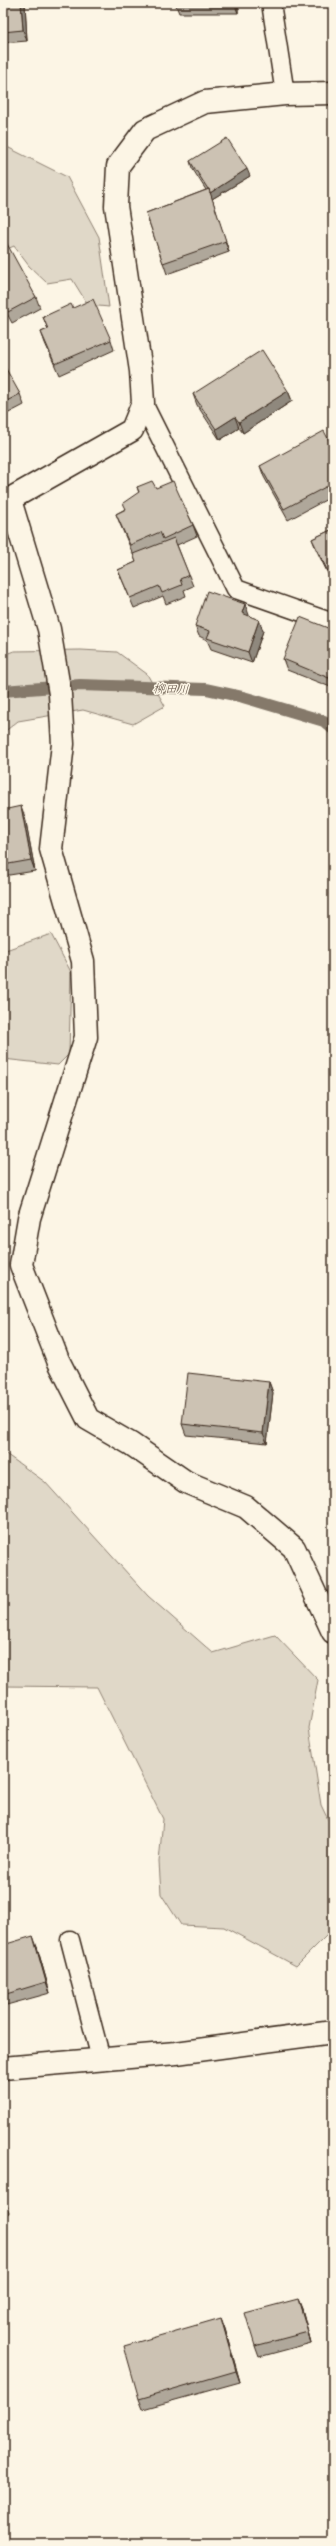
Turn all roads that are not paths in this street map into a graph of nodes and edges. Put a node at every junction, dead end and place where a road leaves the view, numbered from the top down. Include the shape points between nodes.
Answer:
1 (271, 3) edge
2 (333, 93) edge
3 (285, 94) junction
4 (143, 403) junction
5 (6, 501) edge
6 (333, 623) edge
7 (333, 1632) edge
8 (70, 1940) dead end
9 (333, 2032) edge
10 (101, 2059) junction
11 (3, 2068) edge

1 - 3 lane
2 - 3 street
3 - 4 street via 205,102 145,130 118,166 116,206 141,371
4 - 5 street via 132,430
4 - 6 lane via 236,589
5 - 7 street via 49,629 60,694 63,744 51,849 83,961 86,1037 29,1218 21,1265 58,1360 88,1419 131,1444 186,1482 246,1508 294,1548
8 - 10 lane
9 - 10 street via 176,2053
10 - 11 street

